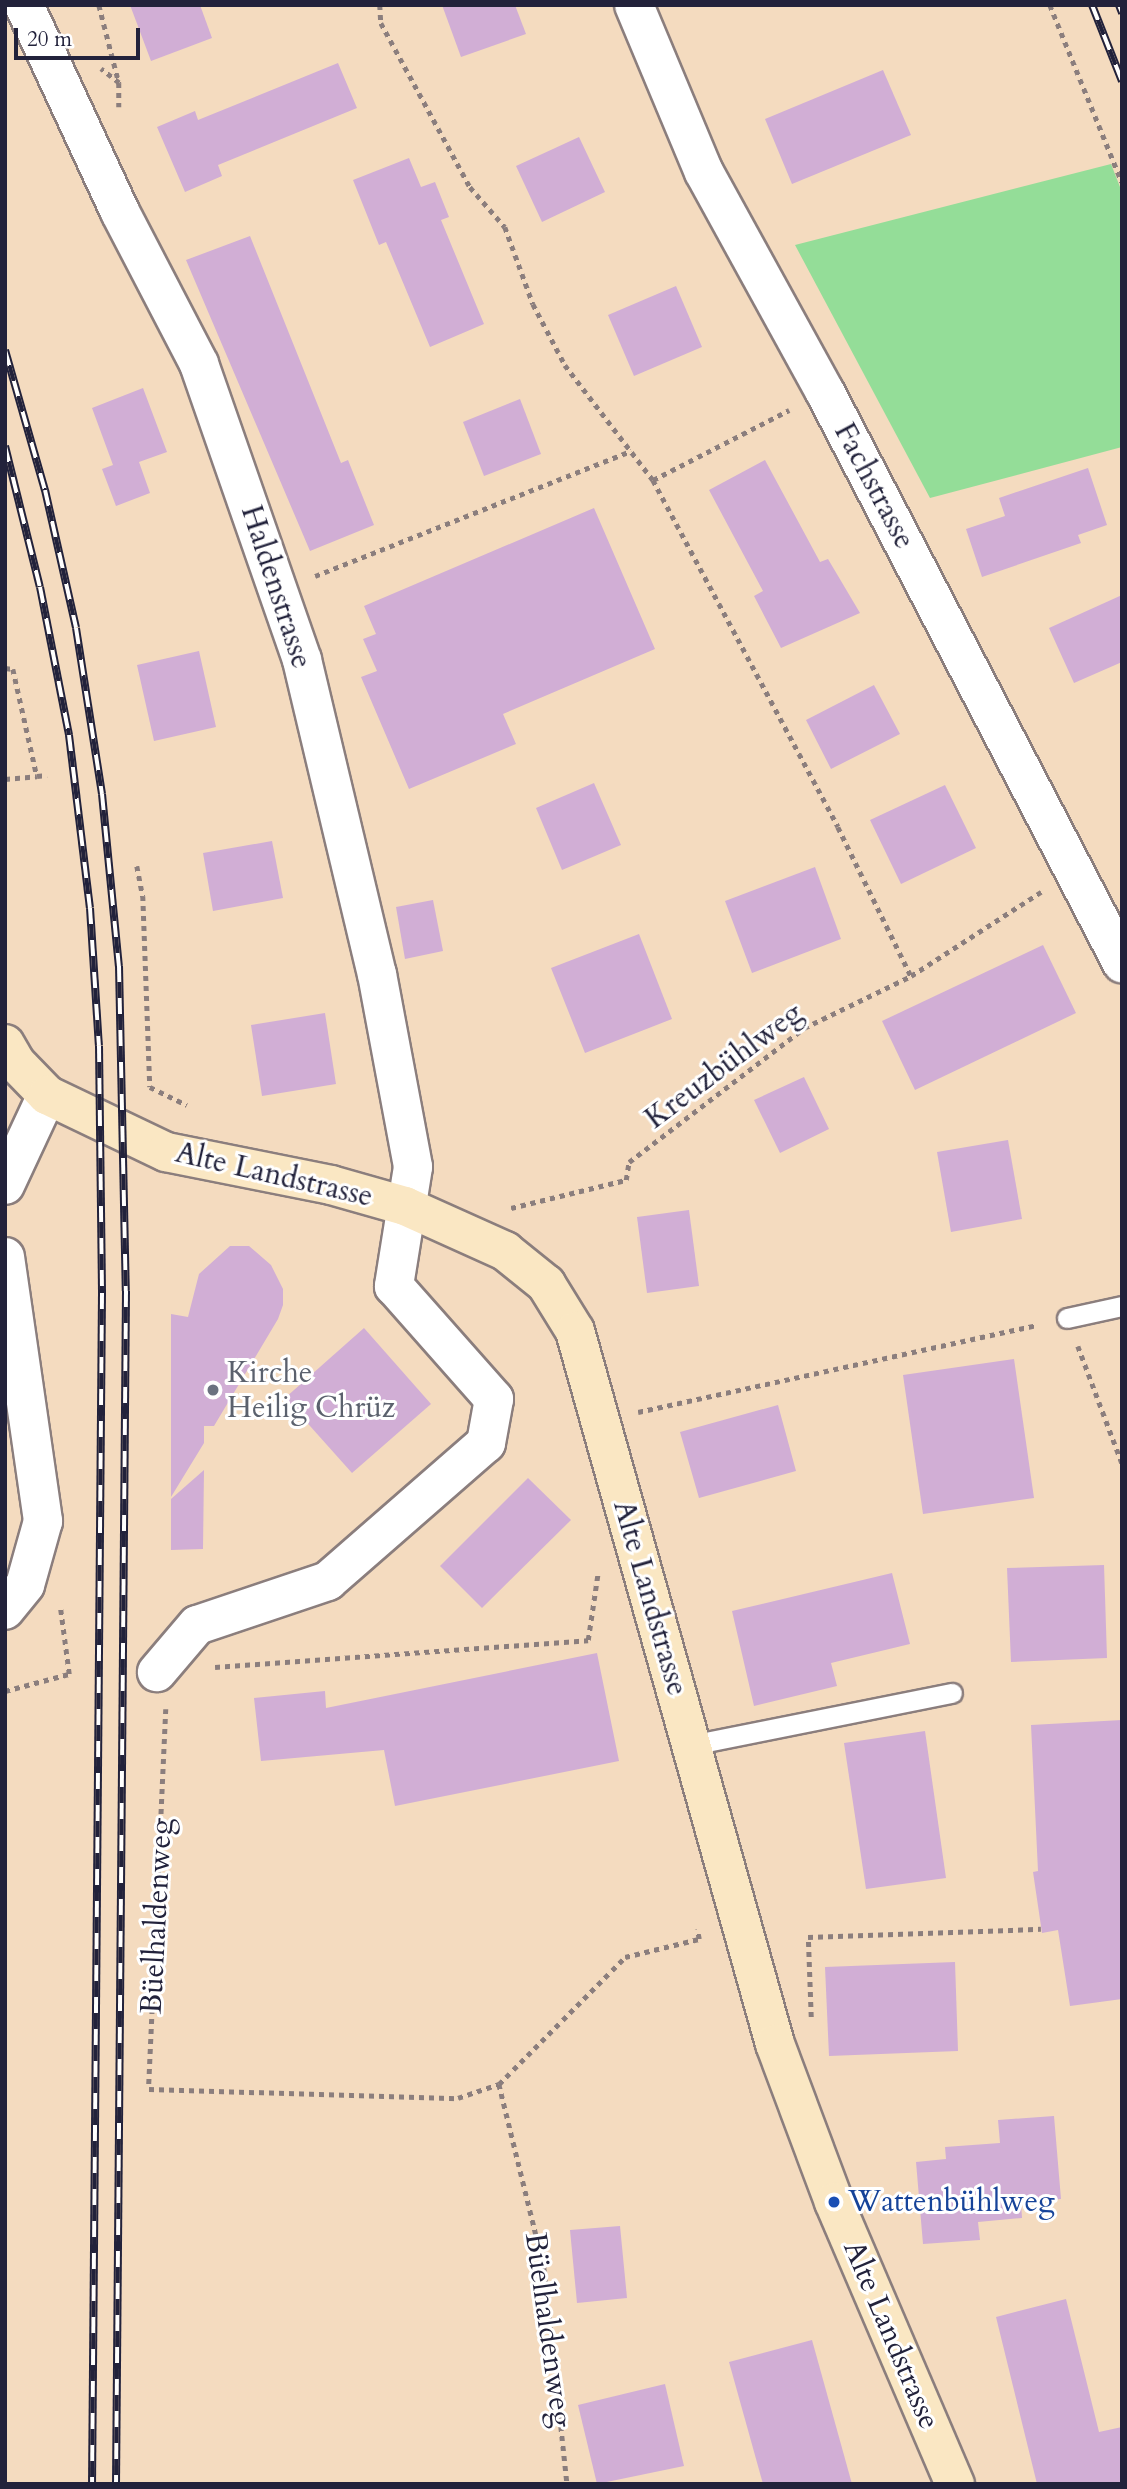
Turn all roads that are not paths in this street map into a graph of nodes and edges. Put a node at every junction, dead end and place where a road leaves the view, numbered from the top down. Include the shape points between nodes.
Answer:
1 (24, 5) edge
2 (634, 5) edge
3 (1122, 963) edge
4 (5, 1044) edge
5 (47, 1096) junction
6 (5, 1185) edge
7 (405, 1206) junction
8 (5, 1257) edge
9 (1122, 1306) edge
10 (1067, 1318) road end
11 (5, 1610) edge
12 (157, 1672) road end
13 (952, 1693) dead end
14 (691, 1745) junction
15 (955, 2484) edge

1 - 7 street, Haldenstrasse via 120,212 199,364 302,660 377,974 413,1167
2 - 3 street, Fachstrasse via 704,172 825,391
4 - 5 main road, Alte Landstrasse
5 - 6 street
5 - 7 main road, Alte Landstrasse via 166,1152 331,1185
7 - 12 street via 394,1286 494,1399 486,1443 328,1581 197,1625
7 - 14 main road, Alte Landstrasse via 505,1251 546,1284 575,1331
8 - 11 street via 43,1521 25,1585
9 - 10 lane
13 - 14 lane
14 - 15 main road, Alte Landstrasse via 775,2044 834,2202

